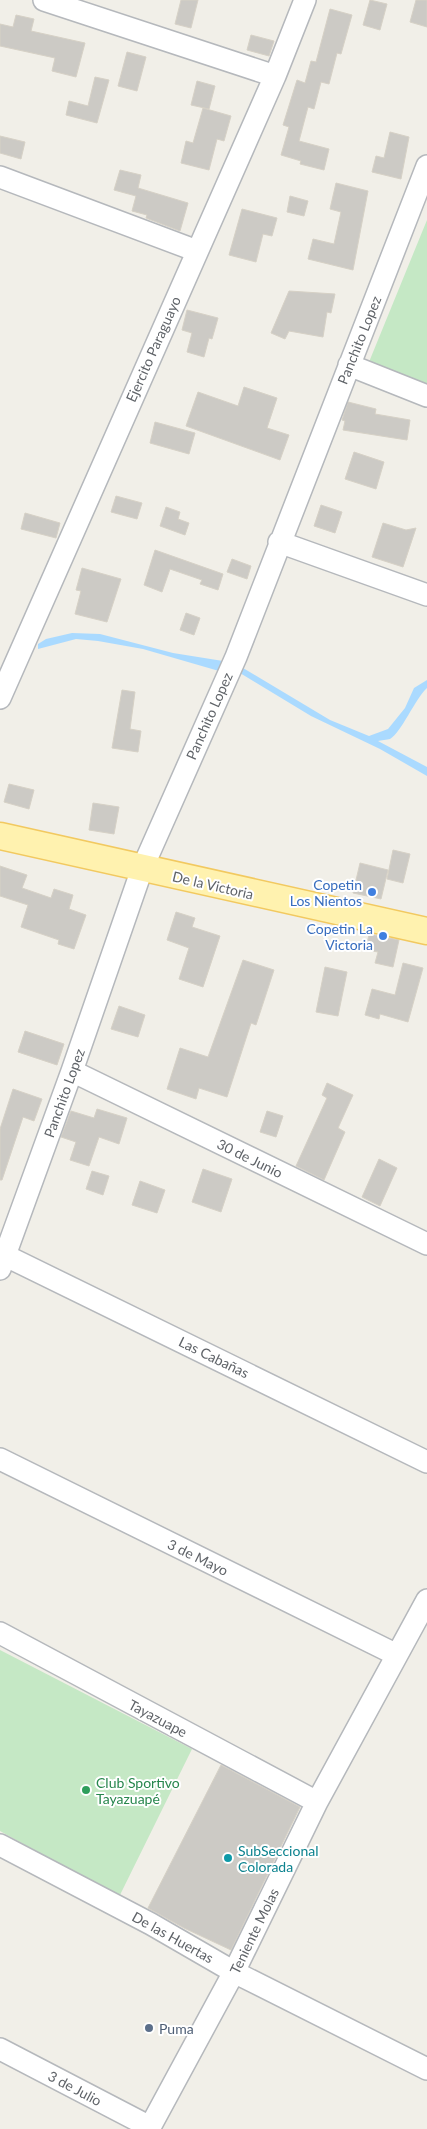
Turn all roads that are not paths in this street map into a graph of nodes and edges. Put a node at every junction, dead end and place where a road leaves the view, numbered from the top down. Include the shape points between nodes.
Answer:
1 (44, 0) edge
2 (305, 0) edge
3 (275, 76) junction
4 (0, 177) edge
5 (425, 179) edge
6 (197, 251) junction
7 (349, 365) junction
8 (427, 396) edge
9 (279, 542) junction
10 (427, 595) edge
11 (0, 698) edge
12 (0, 836) edge
13 (142, 869) junction
14 (427, 931) edge
15 (72, 1071) junction
16 (427, 1244) edge
17 (2, 1259) edge
18 (0, 1458) edge
19 (427, 1462) edge
20 (427, 1600) edge
21 (0, 1633) edge
22 (397, 1655) junction
23 (316, 1802) junction
24 (0, 1845) edge
25 (234, 1972) junction
26 (0, 2049) edge
27 (427, 2069) edge
28 (150, 2128) edge

1 - 3 street
2 - 3 street, Ejercito Paraguayo
3 - 6 street, Ejercito Paraguayo
4 - 6 street
5 - 7 street, Panchito Lopez
6 - 11 street, Ejercito Paraguayo
7 - 8 street
7 - 9 street, Panchito Lopez
9 - 10 street
9 - 13 street, Panchito Lopez via 236,657
12 - 13 main road, De la Victoria
13 - 14 main road, De la Victoria
13 - 15 street, Panchito Lopez
15 - 16 street, 30 de Junio
15 - 17 street, Panchito Lopez
17 - 19 street, Las Cabañas
18 - 22 street, 3 de Mayo
20 - 22 street, Teniente Molas
21 - 23 street, Tayazuape
22 - 23 street, Teniente Molas
23 - 25 street, Teniente Molas
24 - 25 street, De las Huertas via 151,1924
25 - 27 street, De las Huertas
25 - 28 street, Teniente Molas
26 - 28 street, 3 de Julio

